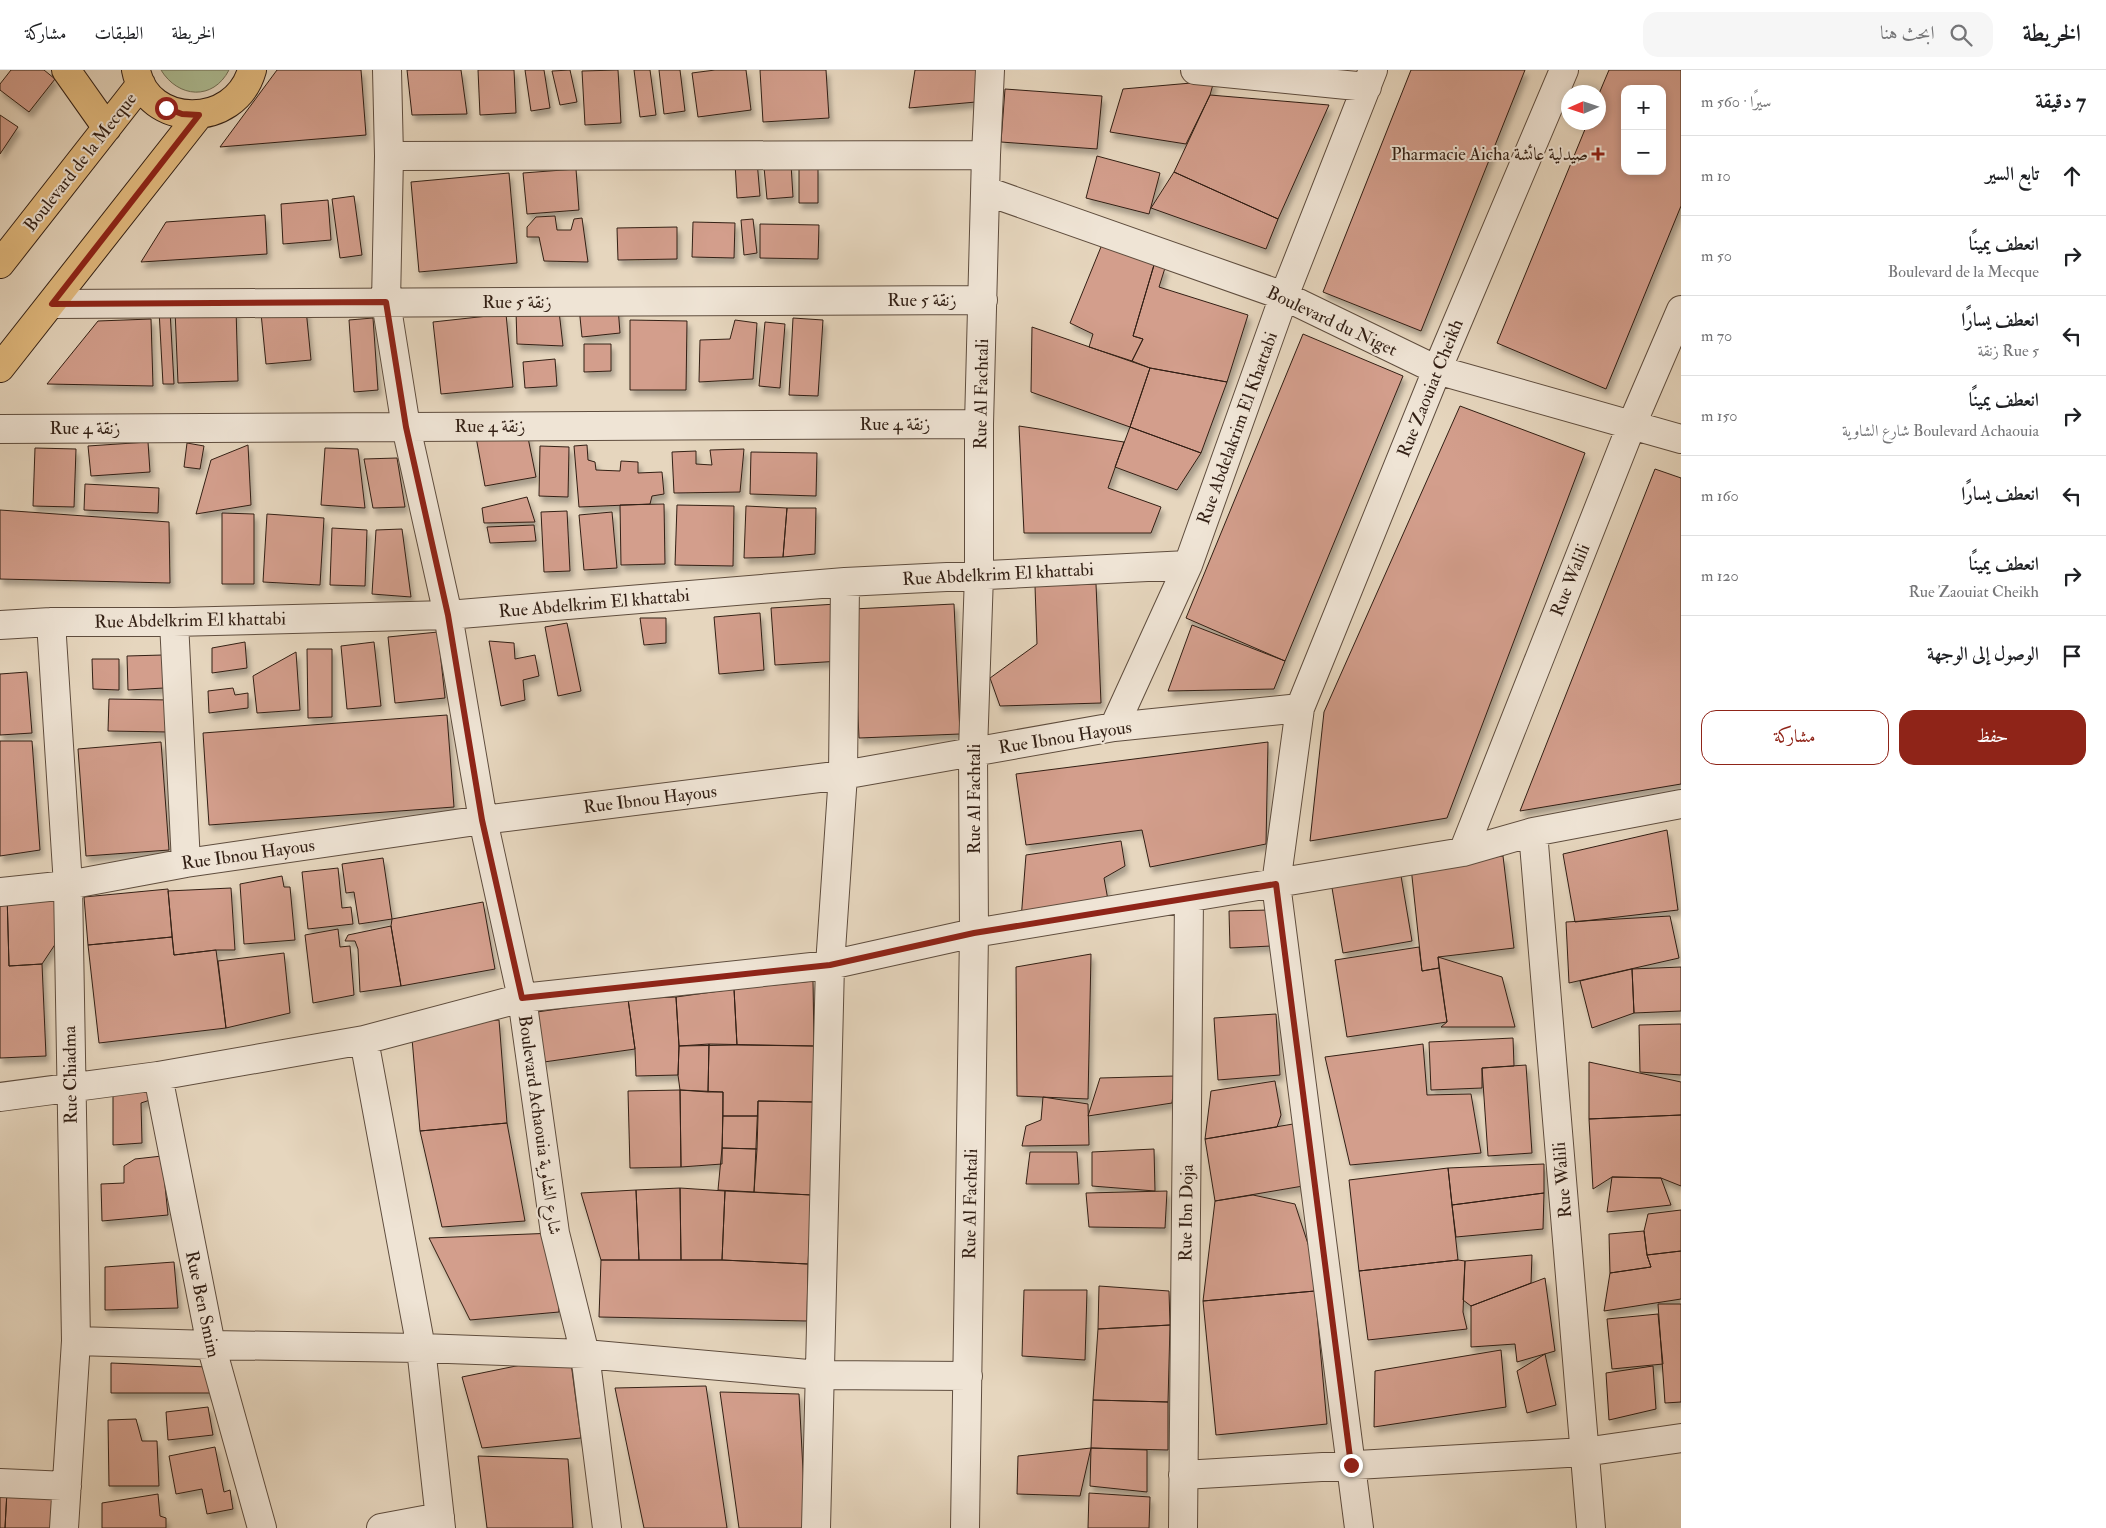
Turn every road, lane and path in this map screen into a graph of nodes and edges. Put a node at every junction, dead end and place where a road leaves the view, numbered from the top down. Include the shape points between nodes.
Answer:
1 (66, 70) edge
2 (252, 70) edge
3 (387, 70) edge
4 (990, 70) edge
5 (1195, 70) edge
6 (1564, 70) edge
7 (135, 74) edge
8 (1370, 78) edge
9 (199, 115) junction
10 (108, 128) junction
11 (986, 155) junction
12 (389, 156) junction
13 (986, 191) junction
14 (0, 264) edge
15 (1284, 296) junction
16 (983, 300) junction
17 (386, 302) junction
18 (52, 304) junction
19 (1681, 310) edge
20 (0, 368) edge
21 (1437, 370) junction
22 (979, 424) junction
23 (1632, 424) junction
24 (406, 427) junction
25 (0, 429) edge
26 (1681, 439) edge
27 (1188, 565) junction
28 (979, 575) junction
29 (845, 582) junction
30 (448, 615) junction
31 (51, 622) junction
32 (174, 622) junction
33 (0, 625) edge
34 (1300, 708) junction
35 (1114, 727) junction
36 (973, 752) junction
37 (843, 775) junction
38 (1681, 804) edge
39 (482, 820) junction
40 (1534, 832) junction
41 (1463, 852) junction
42 (186, 863) junction
43 (1276, 884) junction
44 (68, 885) junction
45 (0, 892) edge
46 (1189, 898) junction
47 (974, 933) junction
48 (830, 965) junction
49 (522, 998) junction
50 (364, 1040) junction
51 (158, 1076) junction
52 (70, 1087) junction
53 (0, 1097) edge
54 (76, 1341) junction
55 (210, 1345) junction
56 (421, 1348) junction
57 (585, 1354) junction
58 (819, 1375) junction
59 (968, 1376) junction
60 (1681, 1438) edge
61 (1584, 1452) junction
62 (1351, 1465) junction
63 (1183, 1475) junction
64 (0, 1483) edge
65 (67, 1486) junction
66 (440, 1522) edge
67 (64, 1528) edge
68 (262, 1528) edge
69 (381, 1528) edge
70 (607, 1528) edge
71 (816, 1528) edge
72 (965, 1528) edge
73 (1183, 1528) edge
74 (1359, 1528) edge
75 (1591, 1528) edge

1 - 10 main road
2 - 9 main road via 249,80 229,104 215,112
3 - 12 street, Boulevard Achaouia شارع الشاوية
4 - 11 street, Rue Al Fachtali
5 - 8 street
6 - 21 street, Rue Zaouiat Cheikh
7 - 9 main road via 152,98 166,108 182,114
7 - 10 main road, Boulevard de la Mecque
8 - 15 street, Rue Abdelakrim El Khattabi
9 - 18 main road
10 - 14 main road, Boulevard de la Mecque
11 - 12 street
11 - 13 street, Rue Al Fachtali
12 - 17 street, Boulevard Achaouia شارع الشاوية
13 - 15 street, Boulevard du Niget
13 - 16 street, Rue Al Fachtali
15 - 21 street, Boulevard du Niget
15 - 27 street, Rue Abdelakrim El Khattabi
16 - 17 street, Rue 5 زنقة
16 - 22 street, Rue Al Fachtali
17 - 18 street, Rue 5 زنقة
17 - 24 street, Boulevard Achaouia شارع الشاوية
18 - 20 main road
19 - 23 street, Rue Walili
21 - 23 street, Boulevard du Niget
21 - 34 street, Rue Zaouiat Cheikh
22 - 24 street, Rue 4 زنقة
22 - 28 street, Rue Al Fachtali
23 - 26 street, Boulevard du Niget
23 - 41 street, Rue Walili
24 - 25 street, Rue 4 زنقة
24 - 30 street, Boulevard Achaouia شارع الشاوية
27 - 28 street, Rue Abdelkrim El khattabi
27 - 35 street, Rue Abdelakrim El Khattabi
28 - 29 street, Rue Abdelkrim El khattabi
28 - 36 street, Rue Al Fachtali
29 - 30 street, Rue Abdelkrim El khattabi
29 - 37 street
30 - 32 street, Rue Abdelkrim El khattabi
30 - 39 street, Boulevard Achaouia شارع الشاوية
31 - 32 street, Rue Abdelkrim El khattabi
31 - 33 street, Rue Abdelkrim El khattabi
31 - 44 street, Rue Chiadma
32 - 42 street
34 - 35 street, Rue Ibnou Hayous
34 - 43 street, Rue Zaouiat Cheikh
35 - 36 street, Rue Ibnou Hayous
36 - 37 street, Rue Ibnou Hayous
36 - 47 street, Rue Al Fachtali
37 - 39 street, Rue Ibnou Hayous
37 - 48 street
38 - 40 street
39 - 42 street, Rue Ibnou Hayous
39 - 49 street, Boulevard Achaouia شارع الشاوية
40 - 41 street
40 - 61 street, Rue Walili
41 - 43 street
42 - 44 street, Rue Ibnou Hayous
43 - 46 street
43 - 62 street
44 - 45 street, Rue Ibnou Hayous
44 - 52 street, Rue Chiadma
46 - 47 street
46 - 63 street, Rue Ibn Doja
47 - 48 street
47 - 59 street, Rue Al Fachtali
48 - 49 street
48 - 58 street
49 - 50 street
49 - 57 street, Boulevard Achaouia شارع الشاوية via 554,1232
50 - 51 street
50 - 56 street
51 - 52 street
51 - 55 street, Rue Ben Smim
52 - 53 street
52 - 54 street, Rue Chiadma
54 - 55 street
54 - 65 street, Rue Chiadma
55 - 56 street
55 - 68 street, Rue Ben Smim
56 - 57 street
56 - 66 street
57 - 58 street
57 - 70 street, Boulevard Achaouia شارع الشاوية
58 - 59 street
58 - 71 street
59 - 72 street, Rue Al Fachtali
60 - 61 street
61 - 62 street
61 - 75 street, Rue Walili
62 - 63 street
62 - 74 street
63 - 73 street, Rue Ibn Doja
64 - 65 street
65 - 67 street, Rue Chiadma
66 - 69 street

